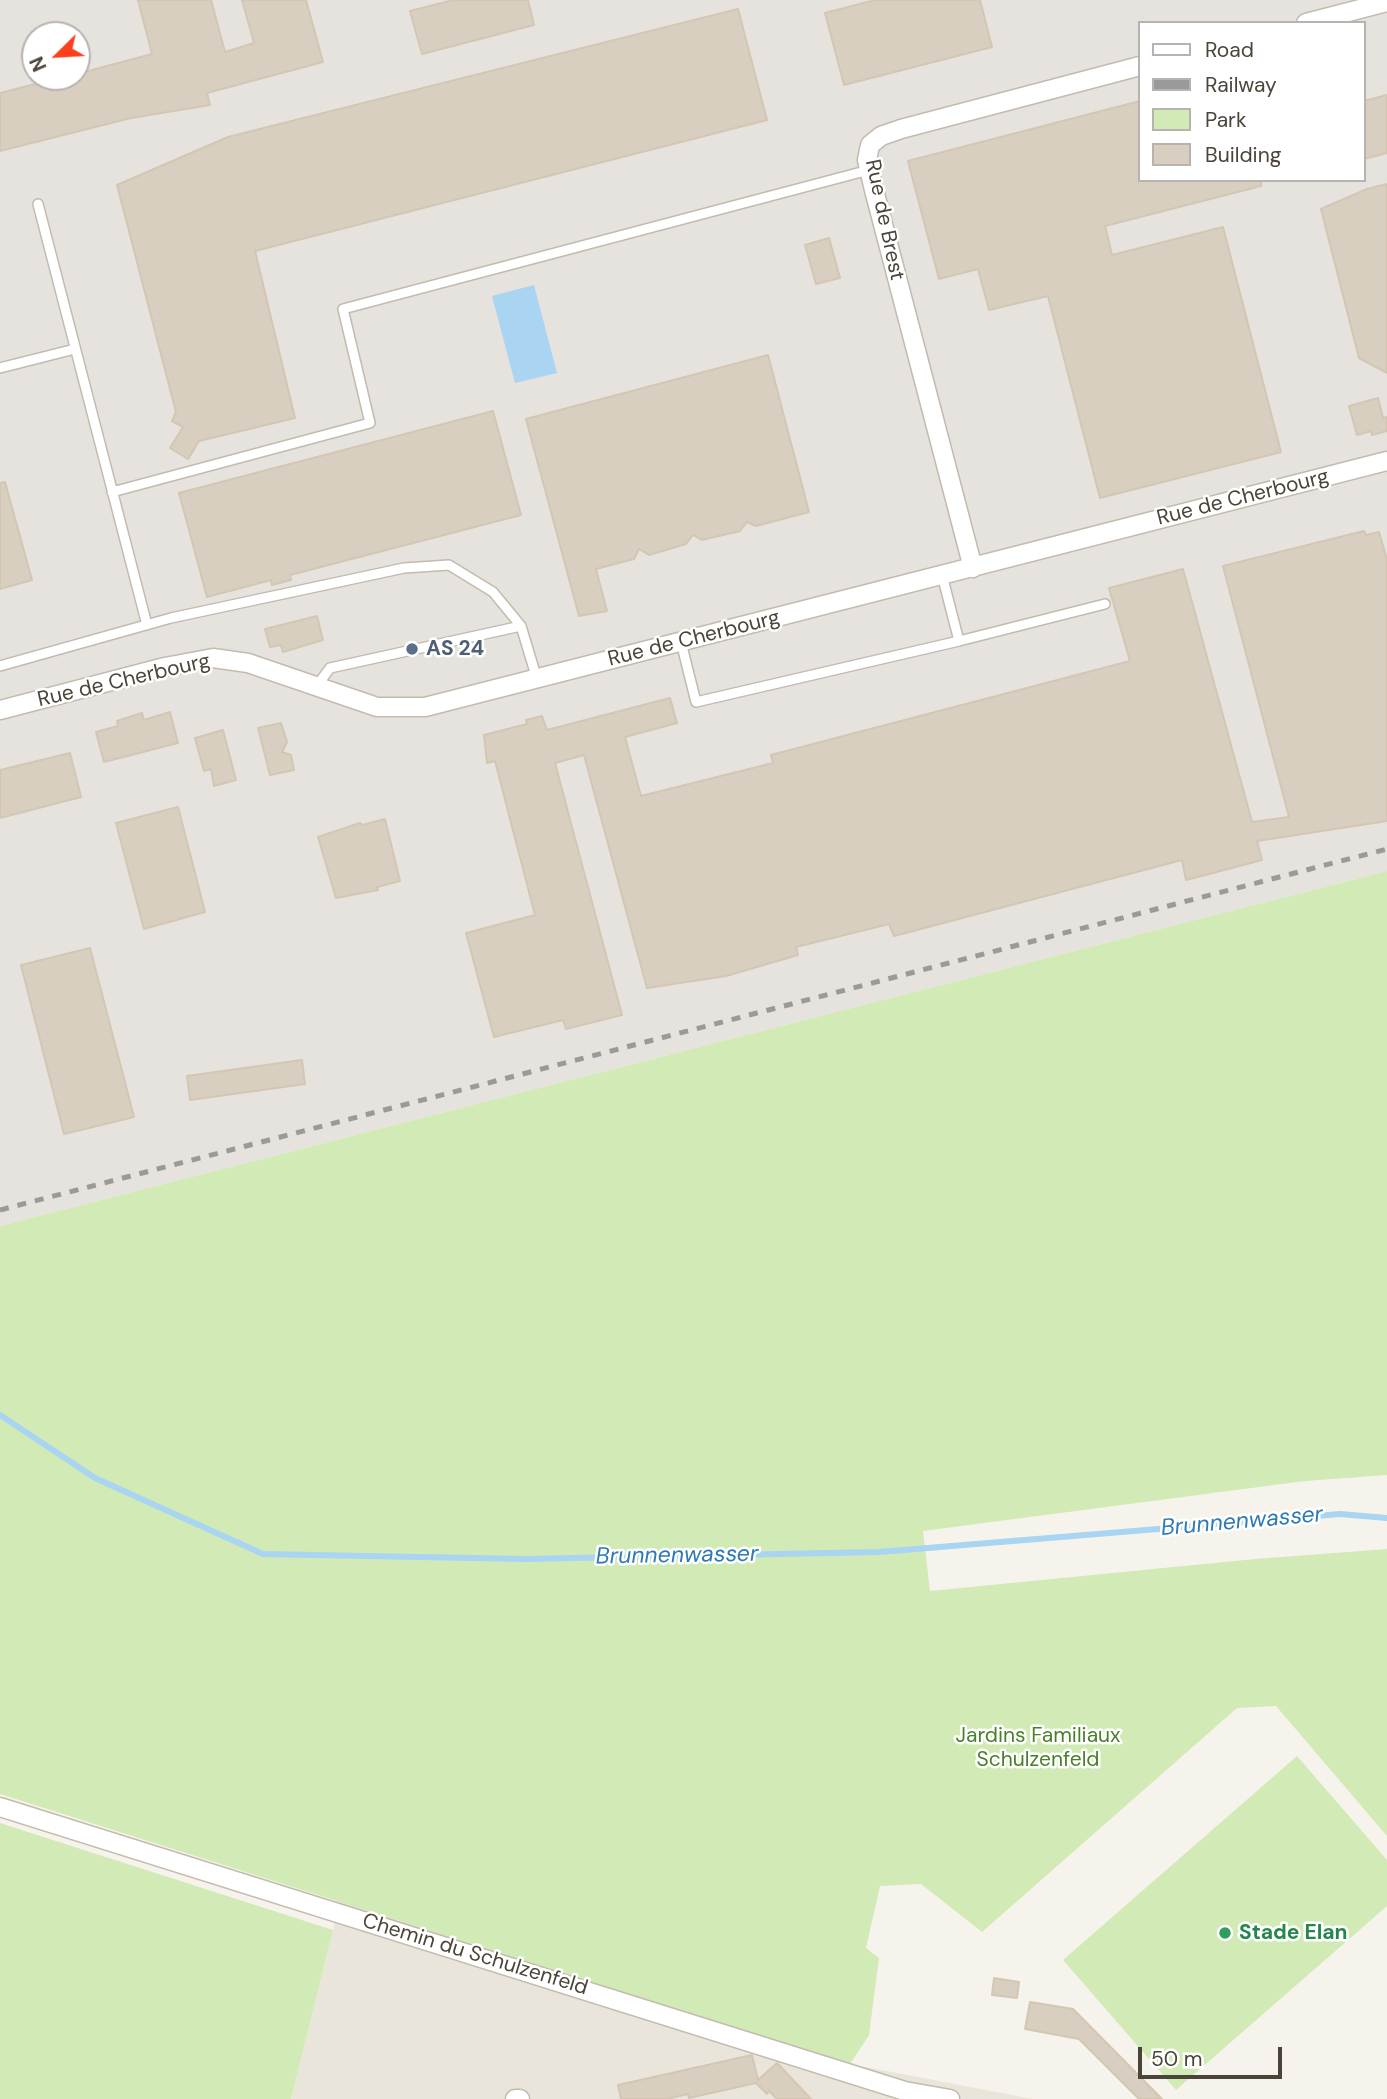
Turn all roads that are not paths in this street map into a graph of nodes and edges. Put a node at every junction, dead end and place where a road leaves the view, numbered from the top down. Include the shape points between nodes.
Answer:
1 (1387, 2) edge
2 (1314, 21) edge
3 (1138, 67) edge
4 (869, 170) junction
5 (38, 204) dead end
6 (75, 349) junction
7 (0, 368) edge
8 (1387, 461) edge
9 (112, 492) junction
10 (973, 568) junction
11 (942, 575) junction
12 (1105, 604) dead end
13 (147, 625) junction
14 (521, 626) junction
15 (959, 641) junction
16 (681, 642) junction
17 (0, 666) edge
18 (537, 679) junction
19 (316, 687) junction
20 (0, 710) edge
21 (0, 1807) edge
22 (904, 2095) edge
23 (950, 2099) edge

1 - 2 street
3 - 4 street, Rue de Brest via 881,136 870,145
4 - 9 lane via 342,309 370,423
4 - 10 street, Rue de Brest
5 - 6 lane
6 - 7 lane
6 - 9 lane
8 - 10 street, Rue de Cherbourg
9 - 13 lane
10 - 11 street, Rue de Cherbourg
11 - 15 lane
11 - 16 street, Rue de Cherbourg
12 - 15 lane
13 - 14 lane via 404,568 449,565 493,592
13 - 17 lane
14 - 18 lane
14 - 19 lane via 330,668
15 - 16 lane via 696,702
16 - 18 street, Rue de Cherbourg
18 - 19 street, Rue de Cherbourg via 425,707 377,707
19 - 20 street, Rue de Cherbourg via 248,663 214,658
21 - 22 street, Chemin du Schulzenfeld
22 - 23 street, Chemin du Schulzenfeld

